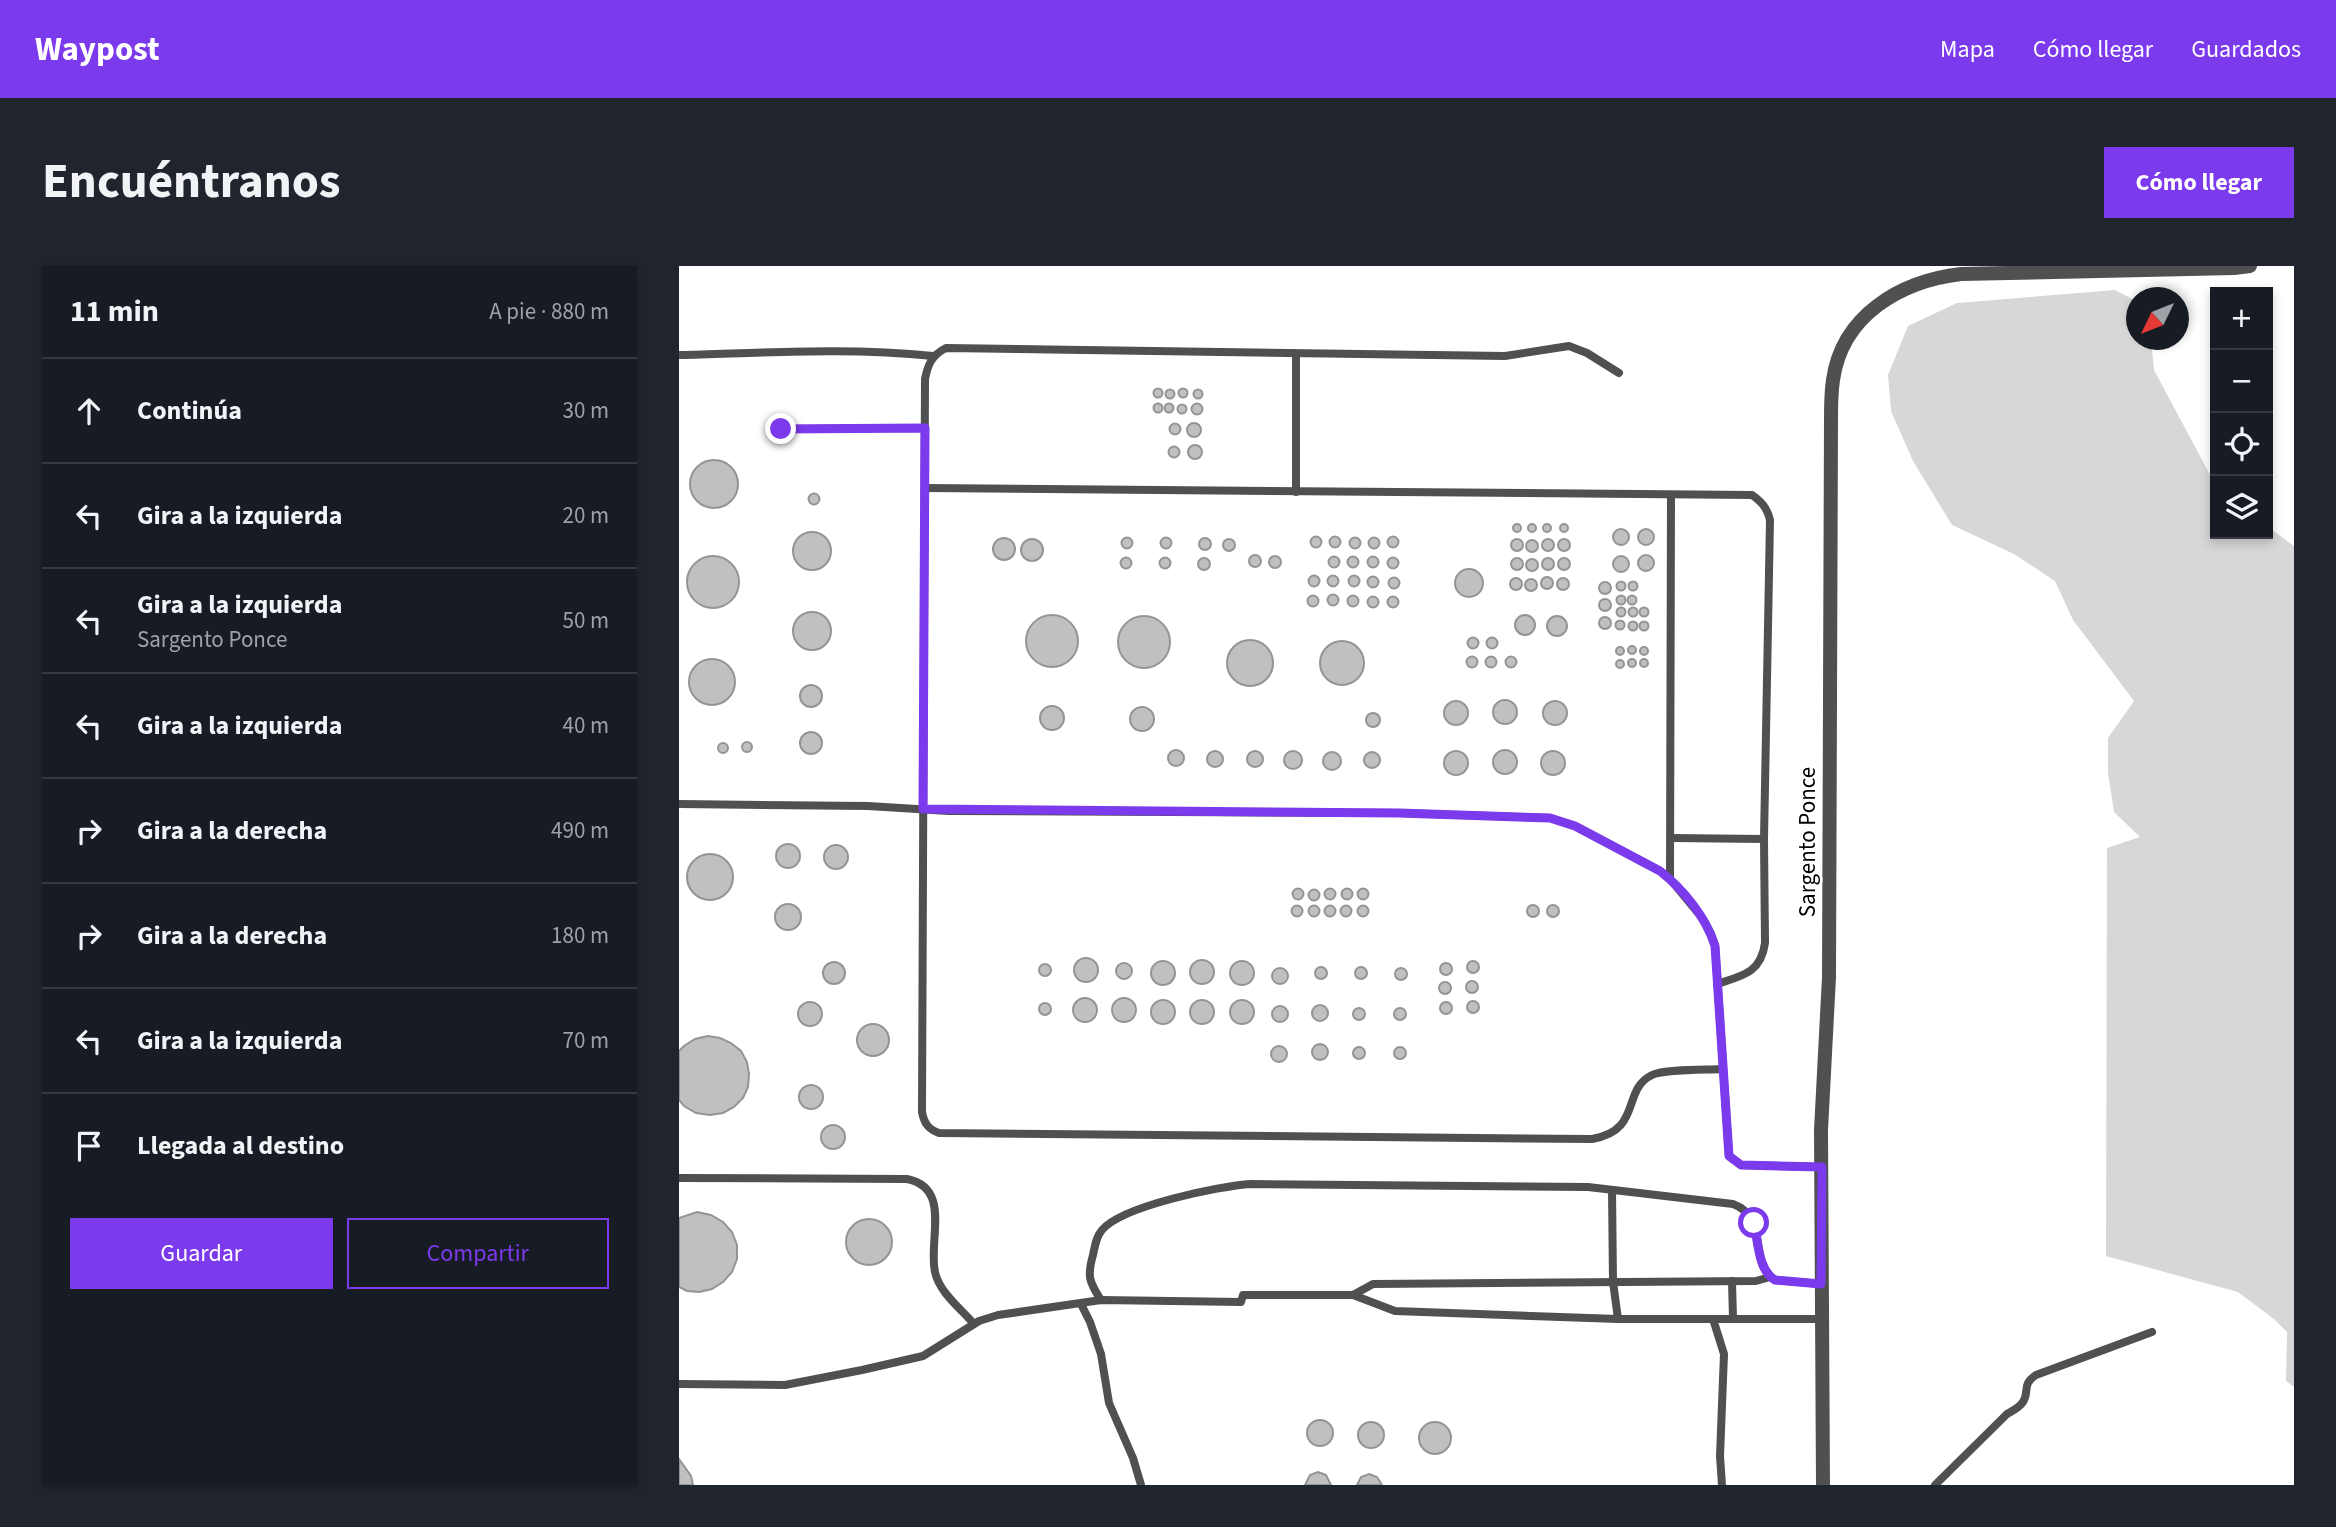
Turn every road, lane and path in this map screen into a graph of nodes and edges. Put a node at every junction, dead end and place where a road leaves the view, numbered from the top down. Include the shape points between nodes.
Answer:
1 (2250, 266) edge
2 (1296, 354) junction
3 (679, 355) edge
4 (933, 356) junction
5 (1619, 373) dead end
6 (925, 428) junction
7 (781, 429) dead end
8 (925, 488) junction
9 (1296, 492) junction
10 (1671, 496) junction
11 (679, 804) edge
12 (923, 809) junction
13 (1671, 838) junction
14 (1764, 839) junction
15 (1670, 879) junction
16 (1717, 984) junction
17 (1723, 1069) junction
18 (1822, 1167) junction
19 (679, 1178) edge
20 (1612, 1190) junction
21 (1770, 1277) junction
22 (1732, 1281) junction
23 (1613, 1282) junction
24 (1821, 1284) junction
25 (1353, 1295) junction
26 (1101, 1300) junction
27 (1081, 1304) junction
28 (1618, 1319) junction
29 (1713, 1319) junction
30 (1733, 1319) junction
31 (1822, 1319) junction
32 (974, 1324) junction
33 (2152, 1332) dead end
34 (679, 1384) edge
35 (1141, 1485) edge
36 (1722, 1485) edge
37 (1823, 1485) edge
38 (1935, 1485) edge

1 - 18 street, Sargento Ponce via 1938,276 1877,304 1847,338 1833,380 1831,419 1829,977
2 - 4 lane via 946,348
2 - 5 lane via 1505,356 1569,346
2 - 9 lane
3 - 4 lane via 812,351
4 - 6 lane via 925,379
6 - 7 lane
6 - 8 lane
8 - 9 lane
8 - 12 lane
9 - 10 lane
10 - 13 lane
10 - 14 lane via 1752,495 1760,500 1770,520
11 - 12 lane
12 - 15 lane via 1550,818 1575,826
12 - 17 lane via 922,1112 924,1123 939,1133 1593,1139 1618,1130 1638,1088 1654,1074
13 - 14 lane
13 - 15 lane
14 - 16 lane via 1763,953 1751,971
15 - 16 lane via 1711,934
16 - 17 lane
17 - 18 lane via 1727,1146 1734,1162
18 - 24 street, Sargento Ponce
19 - 32 lane via 921,1182 934,1201 935,1272 941,1287
20 - 21 lane via 1743,1208 1754,1223 1764,1270
20 - 23 lane
20 - 26 lane via 1251,1184 1189,1194 1112,1221 1103,1229 1088,1272
21 - 22 lane
21 - 24 lane
22 - 23 lane
22 - 30 lane
23 - 25 lane via 1373,1284
23 - 28 lane
24 - 31 street, Sargento Ponce
25 - 26 lane via 1243,1295 1241,1302
25 - 28 lane via 1395,1311
26 - 27 lane
27 - 32 lane via 998,1315
27 - 35 lane via 1101,1354 1109,1403
28 - 29 lane
29 - 30 lane
29 - 36 lane via 1724,1354
30 - 31 lane
31 - 37 street, Sargento Ponce
32 - 34 lane via 923,1356 862,1370 785,1385
33 - 38 lane via 2028,1380 2020,1406

